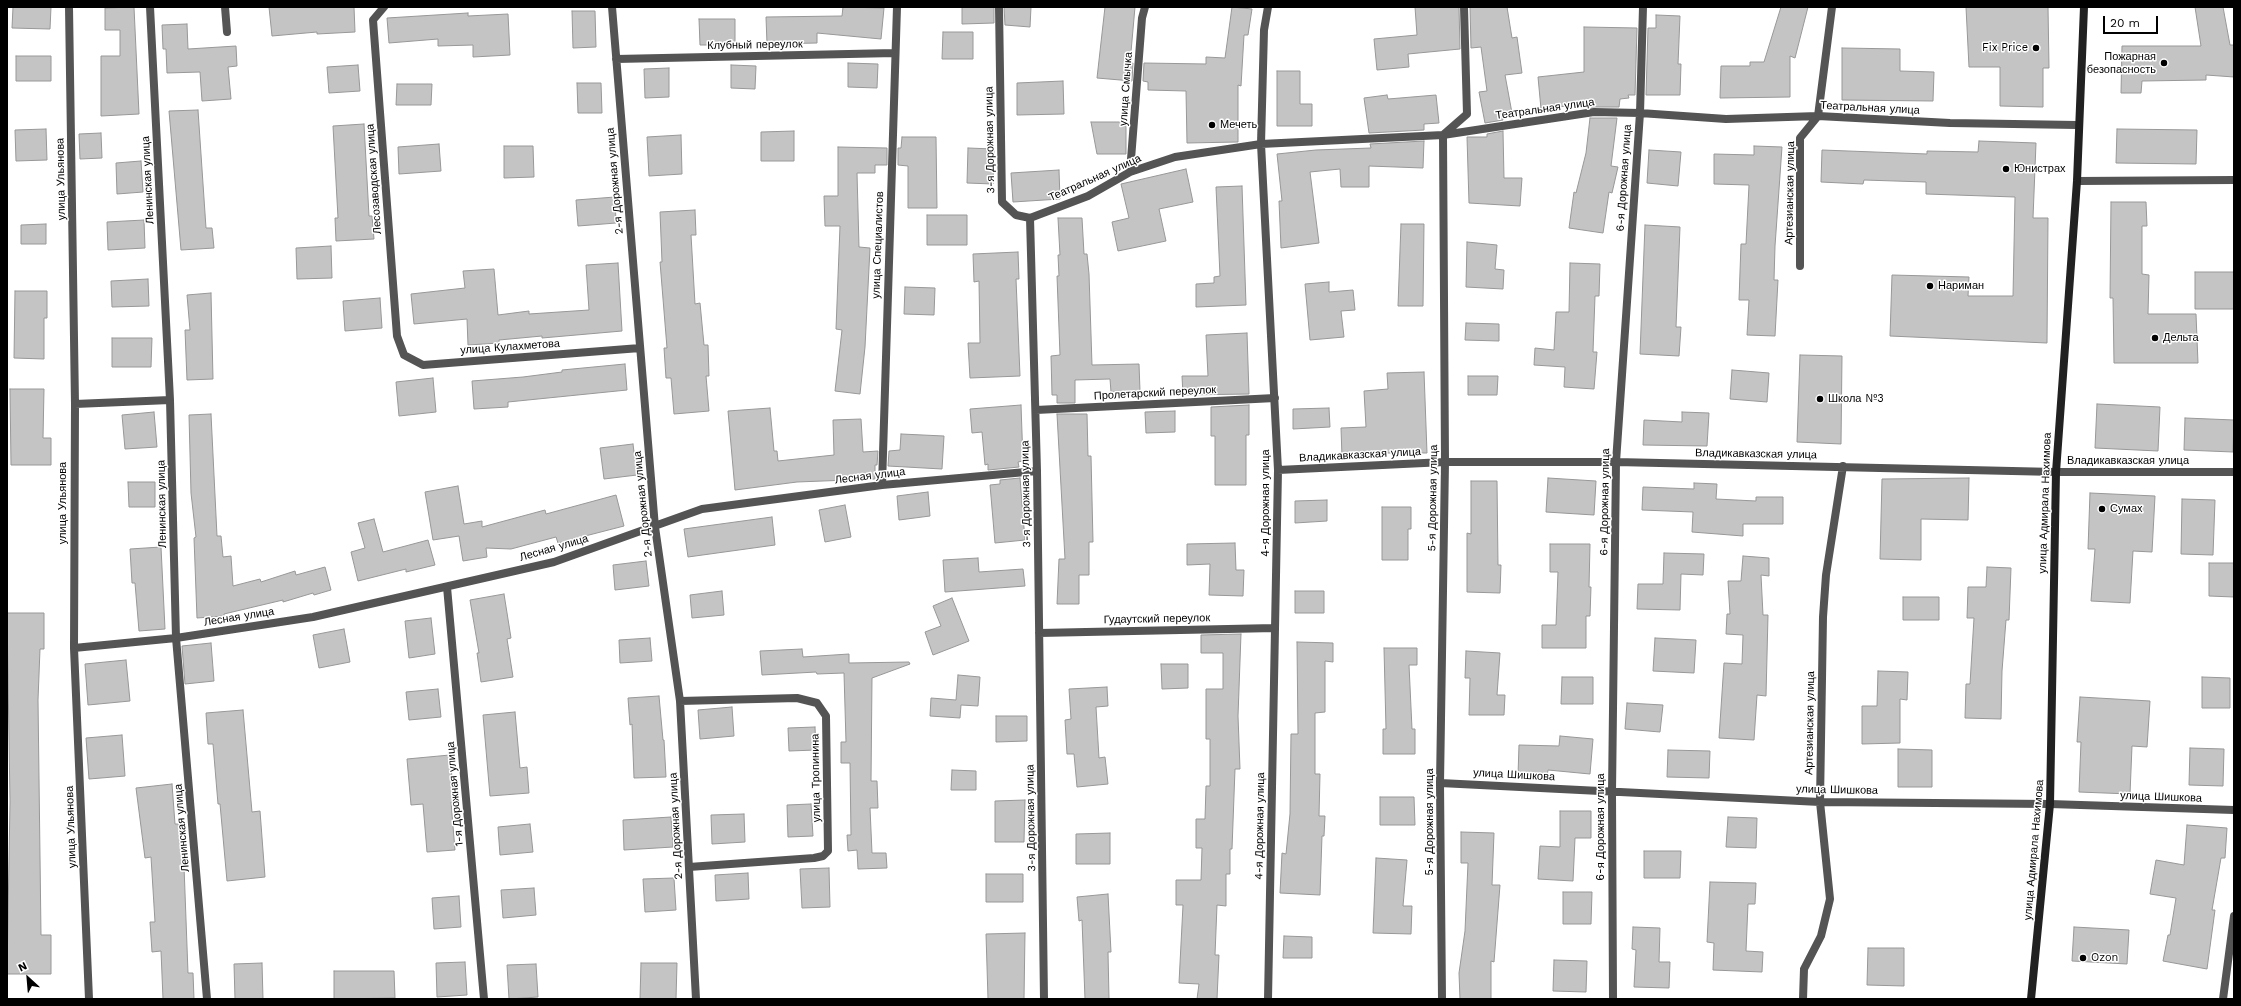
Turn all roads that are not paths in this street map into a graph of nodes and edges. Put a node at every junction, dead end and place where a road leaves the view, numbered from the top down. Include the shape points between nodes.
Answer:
1 (69, 7) edge
2 (150, 7) edge
3 (225, 7) edge
4 (384, 7) edge
5 (612, 7) edge
6 (897, 7) edge
7 (999, 7) edge
8 (1145, 7) edge
9 (1268, 7) edge
10 (1464, 7) edge
11 (1643, 7) edge
12 (1832, 7) edge
13 (2084, 7) edge
14 (227, 32) dead end
15 (895, 53) junction
16 (616, 60) junction
17 (1640, 113) junction
18 (1818, 116) junction
19 (2078, 125) junction
20 (1443, 135) junction
21 (1261, 144) junction
22 (1130, 172) junction
23 (2234, 180) edge
24 (2076, 181) junction
25 (1030, 218) junction
26 (1800, 266) dead end
27 (397, 336) joint
28 (640, 348) junction
29 (1275, 398) junction
30 (170, 400) junction
31 (74, 404) junction
32 (1036, 410) junction
33 (1445, 462) junction
34 (1616, 462) junction
35 (1843, 466) junction
36 (1278, 470) junction
37 (1037, 471) junction
38 (2056, 472) junction
39 (2234, 472) edge
40 (882, 484) junction
41 (655, 527) junction
42 (447, 587) junction
43 (1275, 628) junction
44 (1040, 633) junction
45 (176, 638) junction
46 (74, 648) junction
47 (680, 701) junction
48 (1440, 783) junction
49 (1612, 792) junction
50 (1820, 802) junction
51 (2050, 804) junction
52 (2234, 810) edge
53 (689, 867) junction
54 (2234, 916) edge
55 (89, 999) edge
56 (207, 999) edge
57 (484, 999) edge
58 (696, 999) edge
59 (1044, 999) edge
60 (1268, 999) edge
61 (1442, 999) edge
62 (1613, 999) edge
63 (1803, 999) edge
64 (2031, 999) edge
65 (2223, 999) edge

1 - 31 street, улица Ульянова
2 - 30 street, Ленинская улица
3 - 14 street
4 - 27 street, Лесозаводская улица via 373,20
5 - 16 street, 2-я Дорожная улица
6 - 15 street, улица Специалистов
7 - 25 street, 3-я Дорожная улица via 1002,202 1016,215
8 - 22 street, улица Смычка
9 - 21 street, 4-я Дорожная улица via 1264,30
10 - 20 street via 1467,114
11 - 17 street, 6-я Дорожная улица
12 - 18 street
13 - 19 main road, улица Адмирала Нахимова
15 - 16 street, Клубный переулок
15 - 40 street, улица Специалистов
16 - 28 street, 2-я Дорожная улица
17 - 18 street, Театральная улица via 1726,119
17 - 20 street, Театральная улица via 1594,112
17 - 34 street, 6-я Дорожная улица
18 - 19 street, Театральная улица via 1950,123
18 - 26 street, Артезианская улица via 1800,138
19 - 24 main road, улица Адмирала Нахимова
20 - 21 street, Театральная улица
20 - 33 street, 5-я Дорожная улица
21 - 22 street, Театральная улица via 1175,157
21 - 29 street, 4-я Дорожная улица
22 - 25 street, Театральная улица via 1088,196
23 - 24 street
24 - 38 main road, улица Адмирала Нахимова
25 - 32 street, 3-я Дорожная улица
27 - 28 street, улица Кулахметова via 404,355 423,365
28 - 41 street, 2-я Дорожная улица
29 - 32 street, Пролетарский переулок
29 - 36 street, 4-я Дорожная улица
30 - 31 street
30 - 45 street, Ленинская улица
31 - 46 street, улица Ульянова
32 - 37 street, 3-я Дорожная улица
33 - 34 street, Владикавказская улица
33 - 36 street, Владикавказская улица
33 - 48 street, 5-я Дорожная улица
34 - 35 street, Владикавказская улица
34 - 49 street, 6-я Дорожная улица
35 - 38 street, Владикавказская улица
35 - 50 street, Артезианская улица via 1825,582
36 - 43 street, 4-я Дорожная улица
37 - 40 street, Лесная улица
37 - 44 street, 3-я Дорожная улица
38 - 39 street, Владикавказская улица
38 - 51 main road, улица Адмирала Нахимова
40 - 41 street, Лесная улица via 702,509
41 - 42 street, Лесная улица via 554,562
41 - 47 street, 2-я Дорожная улица
42 - 45 street, Лесная улица via 313,617
42 - 57 street, 1-я Дорожная улица
43 - 44 street, Гудаутский переулок
43 - 60 street, 4-я Дорожная улица
44 - 59 street, 3-я Дорожная улица
45 - 46 street, Лесная улица
45 - 56 street, Ленинская улица
46 - 55 street, улица Ульянова
47 - 53 street, 2-я Дорожная улица
47 - 53 street, улица Тропинина via 797,698 817,703 826,716 828,851 823,856 814,858
48 - 49 street, улица Шишкова
48 - 61 street, 5-я Дорожная улица
49 - 50 street, улица Шишкова
49 - 62 street, 6-я Дорожная улица
50 - 51 street, улица Шишкова
50 - 63 street, Артезианская улица via 1830,899 1821,936 1804,968
51 - 52 street, улица Шишкова
51 - 64 main road, улица Адмирала Нахимова
53 - 58 street, 2-я Дорожная улица
54 - 65 street

